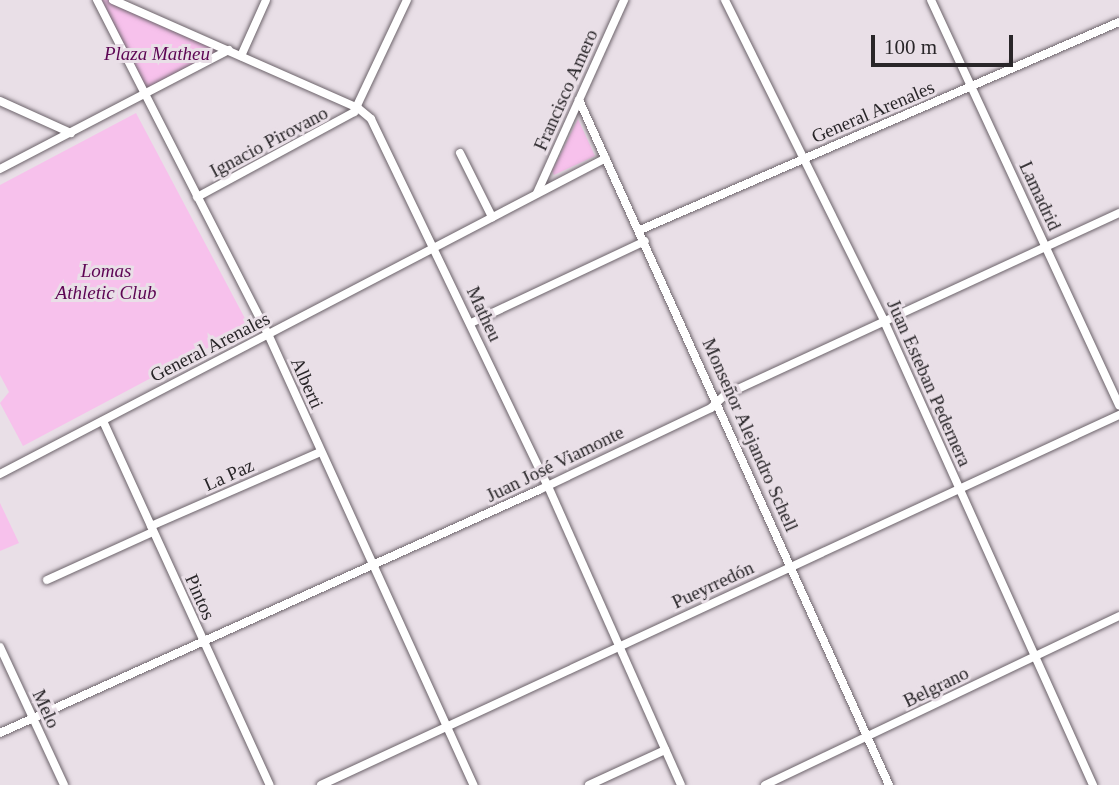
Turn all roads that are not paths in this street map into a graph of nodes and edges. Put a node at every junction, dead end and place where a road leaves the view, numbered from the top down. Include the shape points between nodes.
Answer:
1 (97, 0) edge
2 (113, 0) edge
3 (267, 0) edge
4 (407, 0) edge
5 (625, 0) edge
6 (725, 0) edge
7 (931, 0) edge
8 (1119, 22) edge
9 (229, 50) junction
10 (242, 56) junction
11 (972, 86) junction
12 (144, 95) junction
13 (579, 100) junction
14 (0, 101) edge
15 (358, 108) junction
16 (71, 133) junction
17 (460, 153) dead end
18 (606, 158) junction
19 (807, 158) junction
20 (0, 169) edge
21 (537, 193) junction
22 (198, 197) junction
23 (1119, 213) edge
24 (492, 217) junction
25 (640, 230) junction
26 (645, 241) junction
27 (1046, 247) junction
28 (435, 248) junction
29 (884, 321) junction
30 (471, 323) junction
31 (268, 334) junction
32 (718, 402) junction
33 (1119, 405) edge
34 (1119, 415) edge
35 (103, 421) junction
36 (320, 452) junction
37 (0, 474) edge
38 (547, 484) junction
39 (960, 490) junction
40 (152, 529) junction
41 (375, 566) junction
42 (792, 566) junction
43 (47, 580) dead end
44 (1119, 616) edge
45 (204, 643) junction
46 (620, 646) junction
47 (0, 647) edge
48 (1035, 656) junction
49 (33, 718) junction
50 (448, 726) junction
51 (0, 733) edge
52 (868, 737) junction
53 (666, 750) junction
54 (64, 785) edge
55 (270, 785) edge
56 (321, 785) edge
57 (474, 785) edge
58 (589, 785) edge
59 (681, 785) edge
60 (765, 785) edge
61 (889, 785) edge
62 (1093, 785) edge

1 - 12 street, Alberti
2 - 9 street, Matheu
3 - 10 street
4 - 15 street, Ignacio Pirovano
5 - 13 street, Francisco Amero
6 - 19 street, Juan Esteban Pedernera
7 - 11 street, Lamadrid
8 - 11 street, General Arenales
9 - 10 street, Matheu
9 - 12 street
10 - 15 street, Matheu
11 - 19 street, General Arenales
11 - 27 street, Lamadrid
12 - 16 street
12 - 22 street, Alberti
13 - 18 street, Monseñor Alejandro Schell
13 - 21 street, Francisco Amero
14 - 16 street
15 - 22 street, Ignacio Pirovano via 336,126
15 - 28 street, Matheu via 374,123
16 - 20 street
17 - 24 street
18 - 21 street, Francisco Amero
18 - 25 street, Monseñor Alejandro Schell
19 - 25 street, General Arenales
19 - 29 street, Juan Esteban Pedernera
21 - 24 street, Francisco Amero
22 - 31 street, Alberti
23 - 27 street, Juan José Viamonte
24 - 28 street, Francisco Amero
25 - 26 street, Monseñor Alejandro Schell
26 - 30 street
26 - 32 street, Monseñor Alejandro Schell
27 - 29 street, Juan José Viamonte
27 - 33 street, Lamadrid
28 - 30 street, Matheu
28 - 31 street, General Arenales
29 - 32 street, Juan José Viamonte
29 - 39 street, Juan Esteban Pedernera
30 - 38 street, Matheu
31 - 35 street, General Arenales
31 - 36 street, Alberti
32 - 38 street, Juan José Viamonte
32 - 42 street, Monseñor Alejandro Schell
34 - 39 street, Pueyrredón
35 - 37 street, General Arenales
35 - 40 street, Pintos
36 - 40 street, La Paz
36 - 41 street, Alberti
38 - 41 street, Juan José Viamonte
38 - 46 street, Matheu
39 - 42 street, Pueyrredón
39 - 48 street, Juan Esteban Pedernera
40 - 43 street, La Paz
40 - 45 street, Pintos
41 - 45 street, Juan José Viamonte
41 - 50 street, Alberti
42 - 46 street, Pueyrredón
42 - 52 street, Monseñor Alejandro Schell
44 - 48 street, Belgrano
45 - 49 street, Juan José Viamonte
45 - 55 street, Pintos
46 - 50 street, Pueyrredón
46 - 53 street, Matheu
47 - 49 street, Melo
48 - 52 street, Belgrano
48 - 62 street, Juan Esteban Pedernera
49 - 51 street, Juan José Viamonte
49 - 54 street, Melo
50 - 56 street, Pueyrredón
50 - 57 street, Alberti
52 - 60 street, Belgrano
52 - 61 street, Monseñor Alejandro Schell
53 - 58 street
53 - 59 street, Matheu

